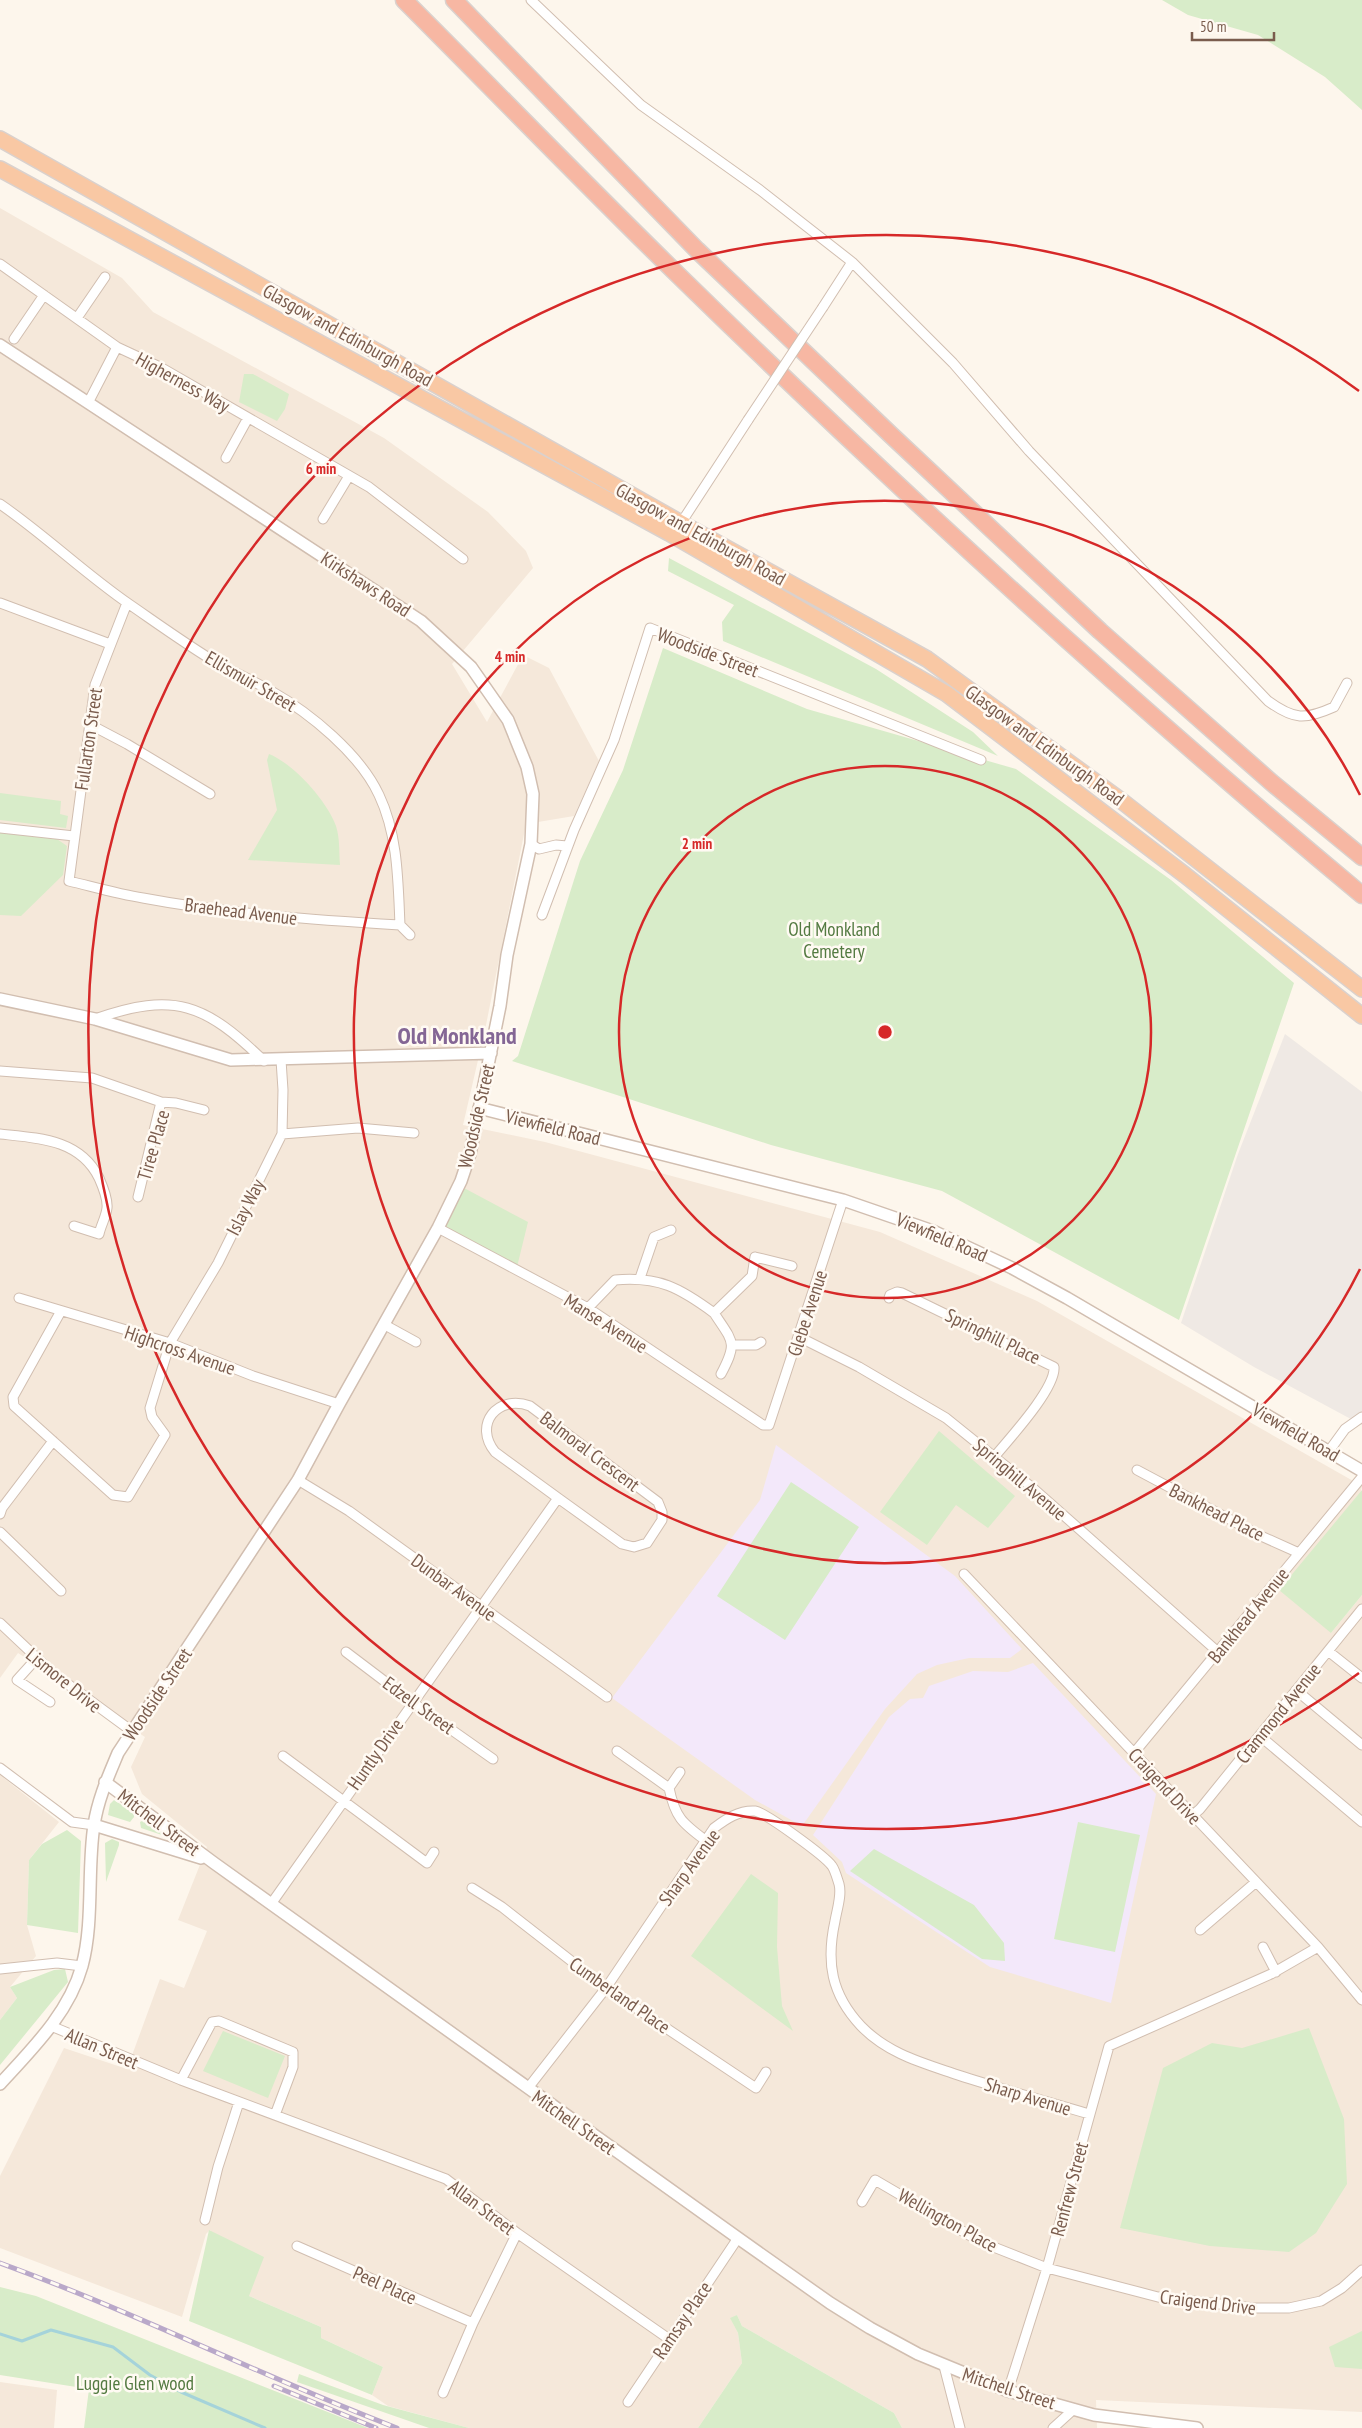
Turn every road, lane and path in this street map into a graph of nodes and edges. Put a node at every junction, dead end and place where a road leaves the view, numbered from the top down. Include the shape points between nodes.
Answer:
1 (404, 0) edge
2 (454, 0) edge
3 (531, 0) edge
4 (0, 139) edge
5 (0, 169) edge
6 (852, 262) junction
7 (0, 264) edge
8 (105, 277) dead end
9 (44, 295) junction
10 (77, 318) junction
11 (14, 339) dead end
12 (0, 346) edge
13 (116, 347) junction
14 (88, 403) junction
15 (248, 418) junction
16 (226, 458) dead end
17 (350, 476) junction
18 (0, 504) edge
19 (323, 519) dead end
20 (681, 523) junction
21 (463, 559) dead end
22 (0, 602) edge
23 (127, 603) junction
24 (110, 644) junction
25 (1347, 684) dead end
26 (89, 724) junction
27 (981, 760) dead end
28 (210, 794) dead end
29 (0, 828) edge
30 (74, 836) junction
31 (531, 844) junction
32 (568, 846) junction
33 (1362, 857) edge
34 (69, 881) joint
35 (1362, 895) edge
36 (542, 915) dead end
37 (400, 925) junction
38 (410, 935) dead end
39 (509, 951) joint
40 (1362, 988) edge
41 (0, 999) edge
42 (1362, 1016) edge
43 (95, 1019) junction
44 (490, 1053) junction
45 (281, 1060) junction
46 (264, 1061) junction
47 (0, 1071) edge
48 (161, 1102) junction
49 (479, 1108) junction
50 (204, 1110) dead end
51 (414, 1133) dead end
52 (0, 1134) edge
53 (282, 1134) junction
54 (138, 1197) dead end
55 (843, 1200) junction
56 (74, 1226) dead end
57 (438, 1228) junction
58 (671, 1230) dead end
59 (792, 1266) dead end
60 (640, 1278) junction
61 (19, 1298) dead end
62 (889, 1298) dead end
63 (588, 1308) junction
64 (61, 1311) junction
65 (714, 1313) junction
66 (385, 1325) junction
67 (800, 1337) junction
68 (416, 1342) dead end
69 (761, 1342) dead end
70 (170, 1343) junction
71 (733, 1345) junction
72 (721, 1374) dead end
73 (339, 1404) junction
74 (1362, 1417) edge
75 (769, 1425) joint
76 (53, 1441) junction
77 (1329, 1451) junction
78 (995, 1456) junction
79 (1136, 1470) dead end
80 (1362, 1471) edge
81 (1362, 1477) edge
82 (298, 1480) junction
83 (558, 1498) junction
84 (0, 1514) edge
85 (0, 1532) edge
86 (1300, 1553) junction
87 (964, 1574) dead end
88 (61, 1591) dead end
89 (482, 1606) junction
90 (1362, 1609) edge
91 (0, 1623) edge
92 (1328, 1651) junction
93 (346, 1652) dead end
94 (1218, 1652) junction
95 (36, 1659) junction
96 (1362, 1678) edge
97 (1296, 1690) junction
98 (607, 1697) dead end
99 (50, 1702) dead end
100 (412, 1702) junction
101 (133, 1732) junction
102 (1260, 1736) junction
103 (1362, 1745) edge
104 (617, 1751) dead end
105 (1134, 1753) junction
106 (283, 1756) dead end
107 (493, 1759) dead end
108 (0, 1768) edge
109 (680, 1772) dead end
110 (105, 1782) junction
111 (669, 1788) junction
112 (343, 1800) junction
113 (1193, 1815) junction
114 (1362, 1822) edge
115 (94, 1825) junction
116 (705, 1840) junction
117 (434, 1852) dead end
118 (214, 1863) junction
119 (1256, 1882) junction
120 (472, 1888) dead end
121 (271, 1904) junction
122 (1200, 1930) dead end
123 (1263, 1947) dead end
124 (1318, 1947) junction
125 (82, 1966) junction
126 (0, 1969) edge
127 (1276, 1972) junction
128 (606, 1988) junction
129 (1362, 2000) edge
130 (51, 2026) junction
131 (766, 2072) dead end
132 (181, 2080) junction
133 (0, 2084) edge
134 (528, 2088) junction
135 (239, 2102) junction
136 (1089, 2114) junction
137 (275, 2115) junction
138 (862, 2202) dead end
139 (205, 2220) dead end
140 (517, 2233) junction
141 (738, 2238) junction
142 (297, 2246) dead end
143 (1047, 2268) junction
144 (1362, 2270) edge
145 (473, 2323) junction
146 (669, 2339) junction
147 (944, 2366) junction
148 (1008, 2391) junction
149 (443, 2393) dead end
150 (628, 2402) dead end
151 (1074, 2409) junction
152 (960, 2428) edge
153 (1053, 2428) edge
154 (1197, 2428) edge

1 - 35 highway via 674,271 842,431 1069,642
2 - 33 highway via 697,250 898,442 1108,637 1271,782
3 - 6 street via 641,105 760,190
4 - 20 highway, Glasgow and Edinburgh Road
5 - 42 highway, Glasgow and Edinburgh Road via 669,533 947,694 1185,875
6 - 20 street, bridge
6 - 25 street via 947,357 1029,451 1268,701 1285,713 1303,718 1334,707
7 - 9 street, Higherness Way
8 - 10 street
9 - 10 street, Higherness Way
9 - 11 street
10 - 13 street, Higherness Way
12 - 14 street, Kirkshaws Road
13 - 14 street
13 - 15 street, Higherness Way via 160,367
14 - 31 street, Kirkshaws Road via 421,621 471,667 508,720 519,742 533,794
15 - 16 street, Higherness Way
15 - 17 street, Higherness Way
17 - 19 street
17 - 21 street, Higherness Way
18 - 23 street, Ellismuir Street
20 - 40 highway, Glasgow and Edinburgh Road via 927,659 1124,802
22 - 24 street
23 - 24 street, Fullarton Street
23 - 37 street, Ellismuir Street via 217,663 296,706 362,767 378,794 395,847
24 - 26 street, Fullarton Street via 95,685
26 - 28 street
26 - 30 street, Fullarton Street
27 - 32 street, Woodside Street via 650,628 614,740
29 - 30 street
30 - 34 street, Fullarton Street
31 - 32 street via 538,849 556,844
31 - 39 street, Kirkshaws Road
32 - 36 street, Woodside Street
34 - 37 street, Braehead Avenue via 143,898 218,909
37 - 38 street
39 - 44 street, Woodside Street
41 - 43 street
43 - 46 street via 210,1056
43 - 46 street via 121,1010 157,1005 188,1007 230,1030
44 - 45 street
44 - 49 street, Woodside Street
45 - 46 street
45 - 53 street, Islay Way
47 - 48 street via 92,1078
48 - 50 street, Tiree Place
48 - 54 street, Tiree Place
49 - 55 street, Viewfield Road
49 - 57 street, Woodside Street via 461,1181
51 - 53 street via 358,1128
52 - 56 street via 59,1142 80,1153 96,1172 107,1206 99,1234
53 - 70 street, Islay Way via 218,1263
55 - 67 street, Glebe Avenue
55 - 77 street, Viewfield Road via 933,1231 1012,1268
57 - 63 street, Manse Avenue
57 - 66 street, Woodside Street
58 - 60 street via 654,1236
59 - 65 street via 755,1257 752,1276
60 - 63 street via 615,1280
60 - 65 street via 685,1292
61 - 64 street, Highcross Avenue
62 - 78 street, Springhill Place via 897,1292 902,1293 1054,1367 1055,1373 1042,1397
63 - 75 street, Manse Avenue via 763,1425
64 - 70 street, Highcross Avenue
64 - 76 street via 13,1397 14,1406
65 - 71 street
66 - 68 street
66 - 73 street, Woodside Street
67 - 75 street, Glebe Avenue
67 - 78 street, Springhill Avenue via 946,1418
69 - 71 street
70 - 73 street, Highcross Avenue via 254,1376
70 - 76 street, Islay Way via 150,1408 152,1417 165,1435 128,1496 113,1495
71 - 72 street
73 - 82 street, Woodside Street
74 - 77 street via 1345,1429
76 - 84 street
77 - 80 street, Viewfield Road
78 - 94 street, Springhill Avenue
79 - 86 street, Bankhead Place via 1245,1528
81 - 86 street, Bankhead Avenue
82 - 89 street, Dunbar Avenue via 349,1511
82 - 101 street, Woodside Street
83 - 83 street, Balmoral Crescent via 622,1544 634,1548 647,1544 662,1520 658,1502 530,1406 510,1402 499,1407 486,1424 488,1444
83 - 89 street
85 - 88 street
86 - 94 street, Bankhead Avenue
87 - 105 street, Craigend Drive
89 - 98 street, Dunbar Avenue
89 - 100 street, Huntly Drive
90 - 92 street, Crammond Avenue
91 - 95 street, Lismore Drive
92 - 96 street
92 - 97 street, Crammond Avenue
93 - 100 street, Edzell Street
94 - 105 street, Bankhead Avenue
95 - 99 street via 17,1680
95 - 101 street, Lismore Drive
97 - 102 street, Crammond Avenue
97 - 103 street
100 - 107 street, Edzell Street
100 - 112 street, Huntly Drive
101 - 110 street, Woodside Street via 118,1753
102 - 113 street, Crammond Avenue
102 - 114 street
104 - 111 street
105 - 113 street, Craigend Drive
106 - 112 street
108 - 115 street via 72,1822
109 - 111 street
110 - 115 street, Woodside Street
110 - 118 street, Mitchell Street
111 - 116 street via 680,1821
112 - 117 street via 427,1863
112 - 121 street, Huntly Drive
113 - 119 street, Craigend Drive
115 - 118 street, Mitchell Street
115 - 125 street, Woodside Street via 87,1943
116 - 128 street, Sharp Avenue
116 - 136 street, Sharp Avenue via 729,1817 756,1812 802,1840 832,1866 840,1889 830,1944 833,1979 852,2015 889,2049 997,2088
118 - 121 street, Mitchell Street
119 - 122 street
119 - 124 street, Craigend Drive
120 - 128 street, Cumberland Place via 502,1907
121 - 134 street, Mitchell Street
123 - 127 street
124 - 127 street, Renfrew Street
124 - 129 street, Craigend Drive
125 - 126 street via 57,1962
125 - 130 street, Woodside Street via 63,2010
127 - 136 street, Renfrew Street via 1109,2046
128 - 131 street, Cumberland Place via 756,2088
128 - 134 street, Sharp Avenue
130 - 132 street, Allan Street
130 - 133 street, Woodside Street
132 - 135 street, Allan Street
132 - 137 street via 212,2022 219,2021 293,2052 293,2068
134 - 141 street, Mitchell Street
135 - 137 street, Allan Street
135 - 139 street
136 - 143 street, Renfrew Street
137 - 140 street, Allan Street via 446,2179
138 - 143 street, Wellington Place via 876,2180 981,2242
140 - 145 street
140 - 146 street, Allan Street
141 - 146 street, Ramsay Place
141 - 147 street, Mitchell Street via 870,2328
142 - 145 street, Peel Place
143 - 144 street, Craigend Drive via 1158,2297 1269,2309 1321,2300 1342,2288
143 - 148 street, Renfrew Street
145 - 149 street
146 - 150 street, Ramsay Place
147 - 148 street, Mitchell Street
147 - 152 street, Mitchell Street
148 - 151 street, Mitchell Street
151 - 153 street, Mitchell Street
151 - 154 street, Mitchell Street via 1094,2415

